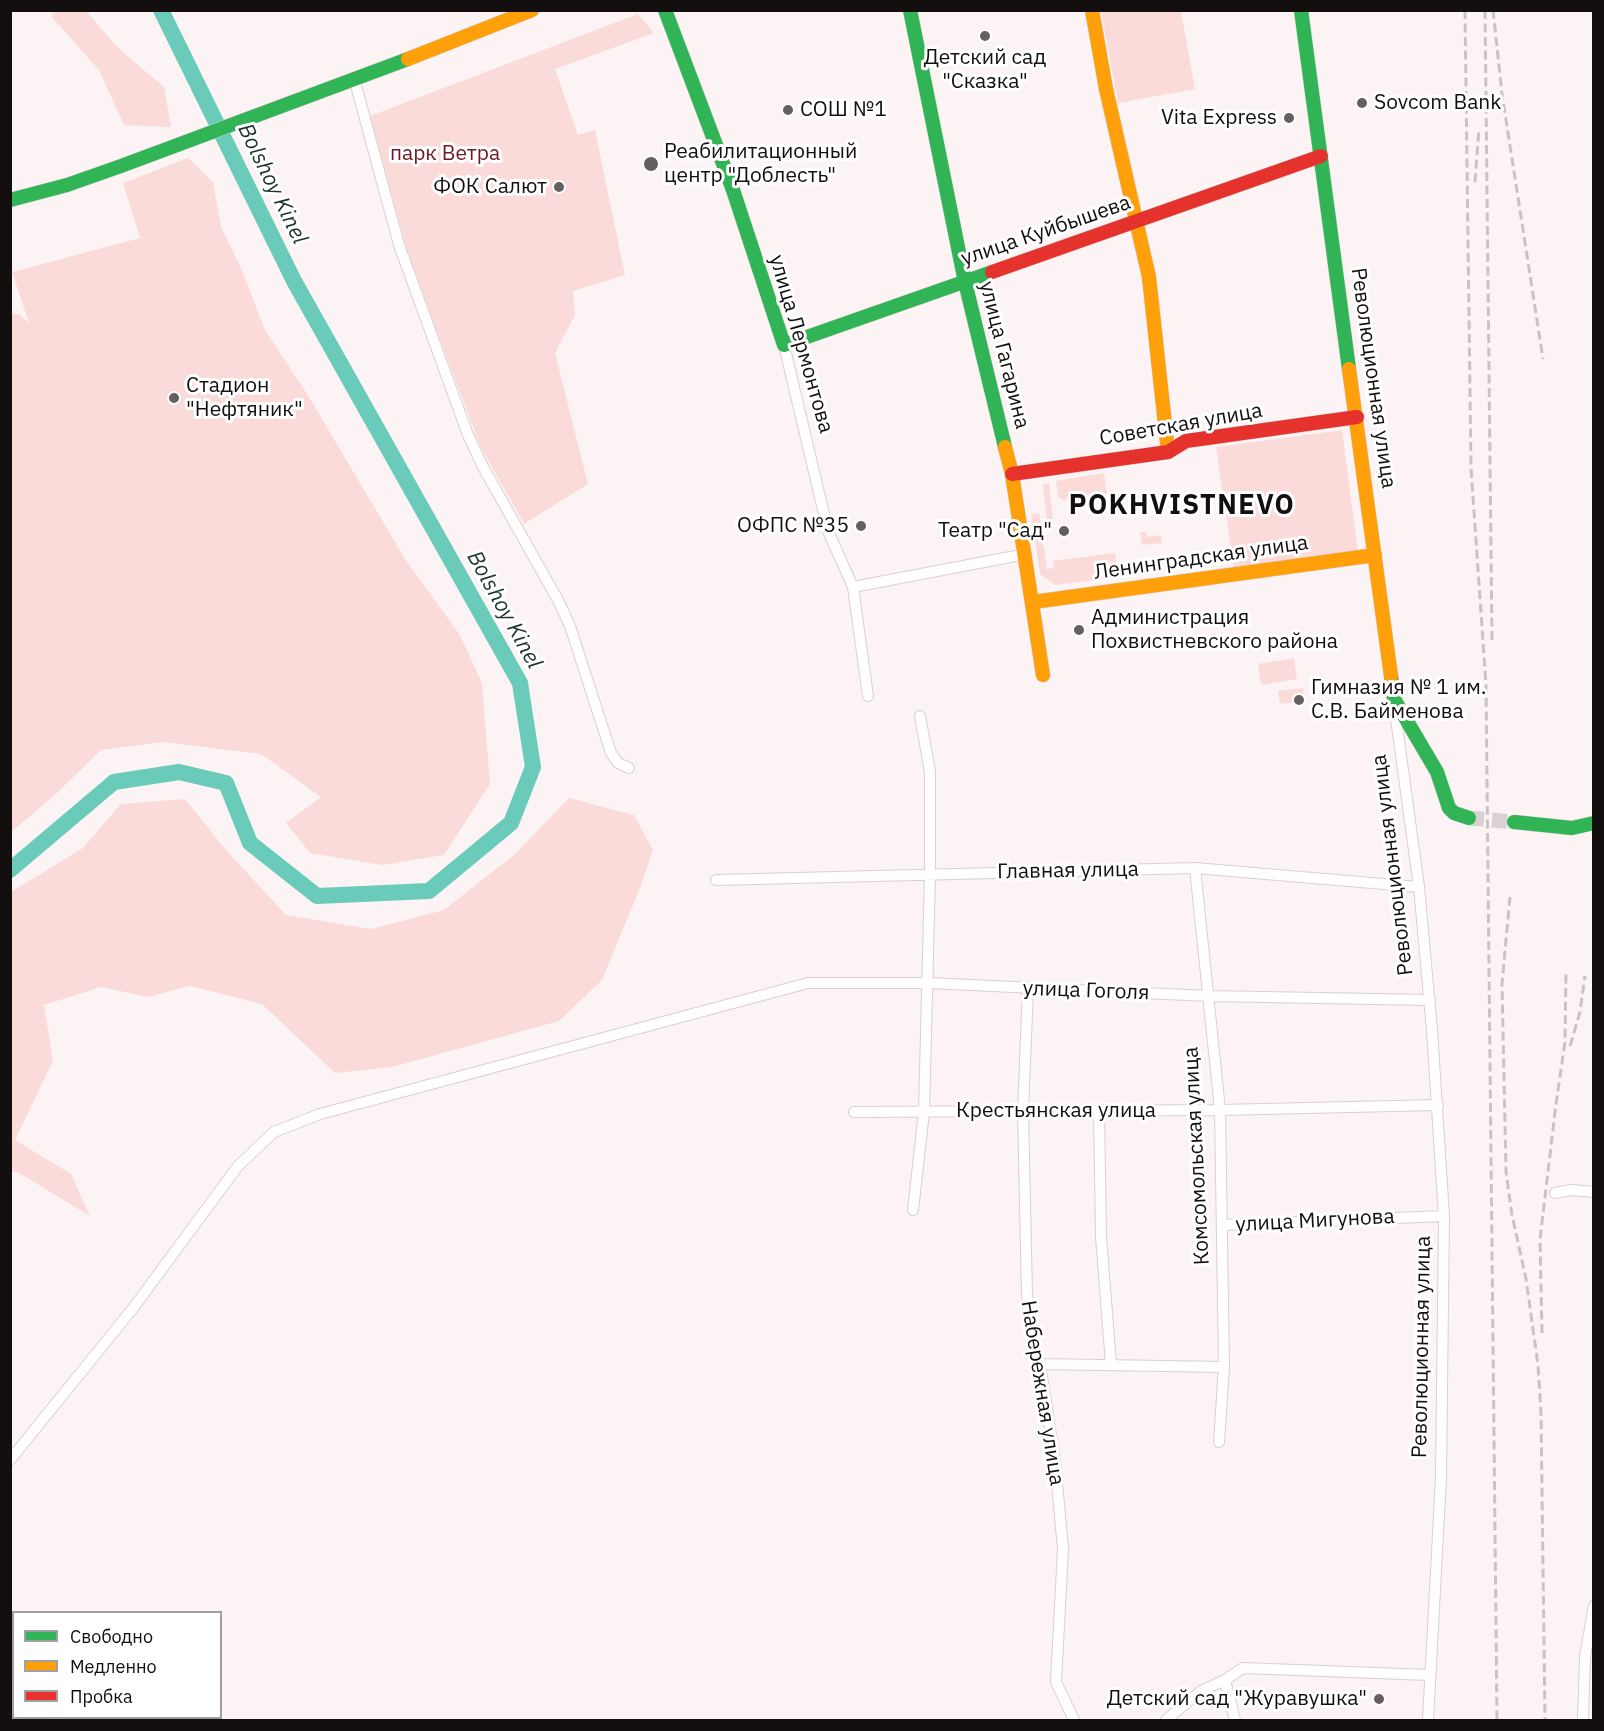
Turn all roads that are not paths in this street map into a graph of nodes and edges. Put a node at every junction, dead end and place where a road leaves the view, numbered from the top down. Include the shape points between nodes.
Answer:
1 (532, 10) edge
2 (658, 10) edge
3 (910, 10) edge
4 (1092, 10) edge
5 (1301, 10) edge
6 (667, 15) edge
7 (354, 78) junction
8 (1321, 156) junction
9 (10, 200) edge
10 (1137, 222) junction
11 (965, 282) junction
12 (784, 345) junction
13 (1357, 417) junction
14 (1168, 452) junction
15 (1012, 474) junction
16 (1026, 554) junction
17 (1375, 555) junction
18 (853, 587) junction
19 (1033, 602) junction
20 (1043, 675) dead end
21 (868, 696) dead end
22 (1394, 699) junction
23 (920, 716) dead end
24 (629, 768) dead end
25 (1470, 818) tunnel mouth
26 (1514, 822) tunnel mouth
27 (1593, 823) edge
28 (1195, 868) junction
29 (930, 875) junction
30 (716, 880) dead end
31 (1419, 887) junction
32 (928, 983) junction
33 (1028, 988) junction
34 (1208, 996) junction
35 (1430, 999) junction
36 (1438, 1105) junction
37 (1099, 1110) junction
38 (1220, 1110) junction
39 (854, 1112) dead end
40 (924, 1112) junction
41 (1023, 1112) junction
42 (1593, 1192) edge
43 (1555, 1193) dead end
44 (913, 1210) dead end
45 (1444, 1215) junction
46 (1223, 1226) junction
47 (1040, 1364) junction
48 (1111, 1364) junction
49 (1224, 1367) junction
50 (1219, 1442) dead end
51 (10, 1460) edge
52 (1593, 1606) edge
53 (1429, 1675) junction
54 (1225, 1680) junction
55 (1074, 1720) edge
56 (1166, 1720) edge
57 (1235, 1720) edge
58 (1428, 1720) edge
59 (1583, 1720) edge

1 - 7 street
2 - 6 street
3 - 11 street, улица Гагарина
4 - 10 street
5 - 8 street, Революционная улица
6 - 12 street, улица Лермонтова via 733,190
7 - 9 street via 121,166
7 - 24 street via 399,245 468,435 570,626 610,753
8 - 10 street, улица Куйбышева
8 - 13 street, Революционная улица
10 - 11 street, улица Куйбышева
10 - 14 street via 1149,277
11 - 12 street, улица Куйбышева
11 - 15 street, улица Гагарина
12 - 18 street, улица Лермонтова via 828,531
13 - 14 street, Советская улица via 1186,441
13 - 17 street, Революционная улица
14 - 15 street, Советская улица
15 - 16 street, улица Гагарина
16 - 18 street
16 - 19 street, улица Гагарина
17 - 19 street, Ленинградская улица
17 - 22 street, Революционная улица
18 - 21 street, улица Лермонтова
19 - 20 street, улица Гагарина
22 - 25 street via 1437,772 1449,808
22 - 31 street, Революционная улица
23 - 29 street via 930,772
26 - 27 street via 1572,828
28 - 29 street, Главная улица
28 - 31 street, Главная улица
28 - 34 street, Комсомольская улица
29 - 30 street, Главная улица
29 - 32 street
31 - 35 street, Революционная улица
32 - 33 street, улица Гоголя
32 - 40 street
32 - 51 street, улица Гоголя via 808,983 320,1114 274,1132 238,1166 134,1307
33 - 34 street, улица Гоголя
33 - 41 street, Набережная улица
34 - 35 street, улица Гоголя
34 - 38 street, Комсомольская улица
35 - 36 street, Революционная улица
36 - 38 street, Крестьянская улица
36 - 45 street, Революционная улица
37 - 38 street, Крестьянская улица
37 - 41 street, Крестьянская улица
37 - 48 street via 1101,1237
38 - 46 street, Комсомольская улица
39 - 40 street, Крестьянская улица
40 - 41 street, Крестьянская улица
40 - 44 street
41 - 47 street, Набережная улица via 1027,1295 1030,1331
42 - 43 street
45 - 46 street, улица Мигунова
45 - 53 street, Революционная улица via 1441,1478
46 - 49 street, Комсомольская улица
47 - 48 street
47 - 55 street, Набережная улица via 1063,1549 1056,1682
48 - 49 street
49 - 50 street, Комсомольская улица
52 - 59 street
53 - 54 street via 1243,1668
53 - 58 street, Революционная улица
54 - 56 street via 1201,1691
54 - 57 street

